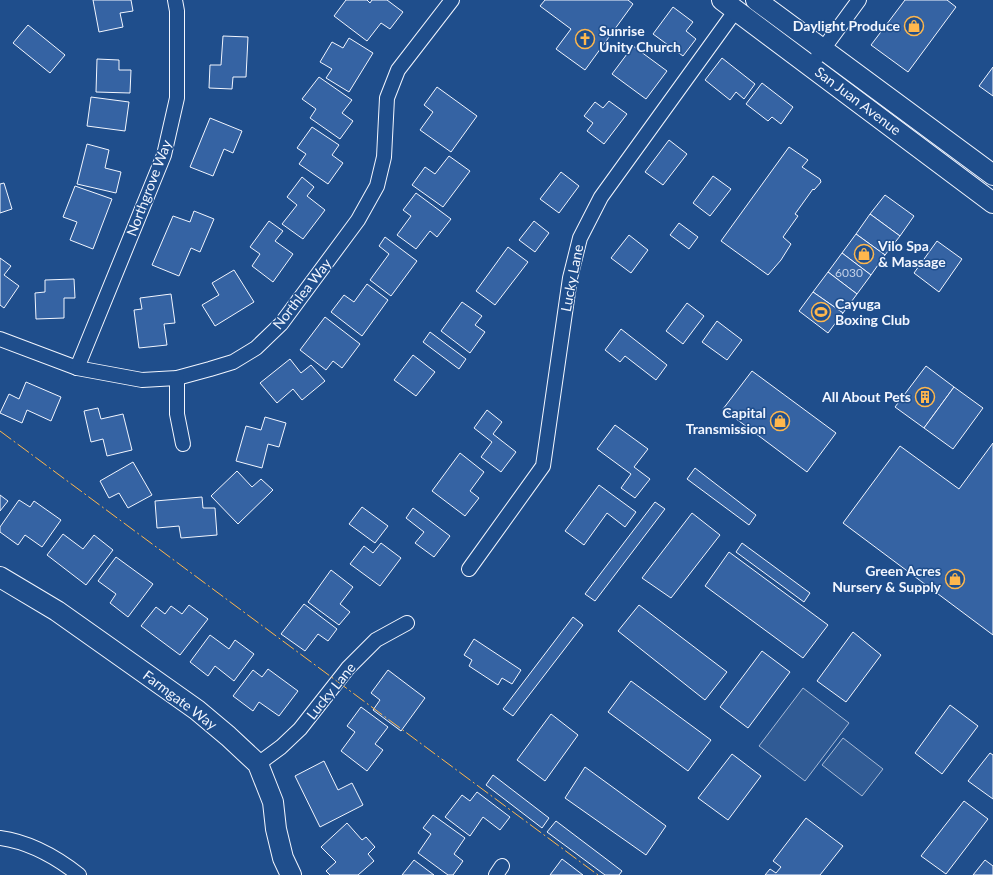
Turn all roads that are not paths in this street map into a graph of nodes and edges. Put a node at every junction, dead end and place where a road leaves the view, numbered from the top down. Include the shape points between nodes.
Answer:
1 (175, 0) edge
2 (452, 0) edge
3 (756, 0) edge
4 (859, 0) edge
5 (729, 5) edge
6 (823, 49) junction
7 (811, 66) junction
8 (993, 176) edge
9 (993, 203) edge
10 (0, 339) edge
11 (78, 368) junction
12 (177, 378) junction
13 (183, 444) dead end
14 (469, 569) dead end
15 (0, 577) edge
16 (407, 623) dead end
17 (258, 764) junction
18 (0, 838) edge
19 (79, 875) edge
20 (292, 875) edge

1 - 11 street, Northgrove Way via 177,98 172,126 164,155
2 - 12 street, Northlea Way via 398,70 387,98 384,157 377,186 358,220 281,324 256,348 233,362
3 - 6 main road, San Juan Avenue
4 - 6 street
5 - 7 main road, San Juan Avenue
5 - 14 street, Lucky Lane via 601,197 580,238 570,278 543,466
6 - 7 street
6 - 8 main road, San Juan Avenue
7 - 9 main road, San Juan Avenue
10 - 11 street, Northlea Way
11 - 12 street, Northlea Way via 142,380
12 - 13 street via 177,414
15 - 17 main road, Farmgate Way via 57,610 197,710
16 - 17 street, Lucky Lane via 376,640 348,668 300,729
17 - 20 main road, Farmgate Way via 273,802 276,829
18 - 19 street via 40,850

